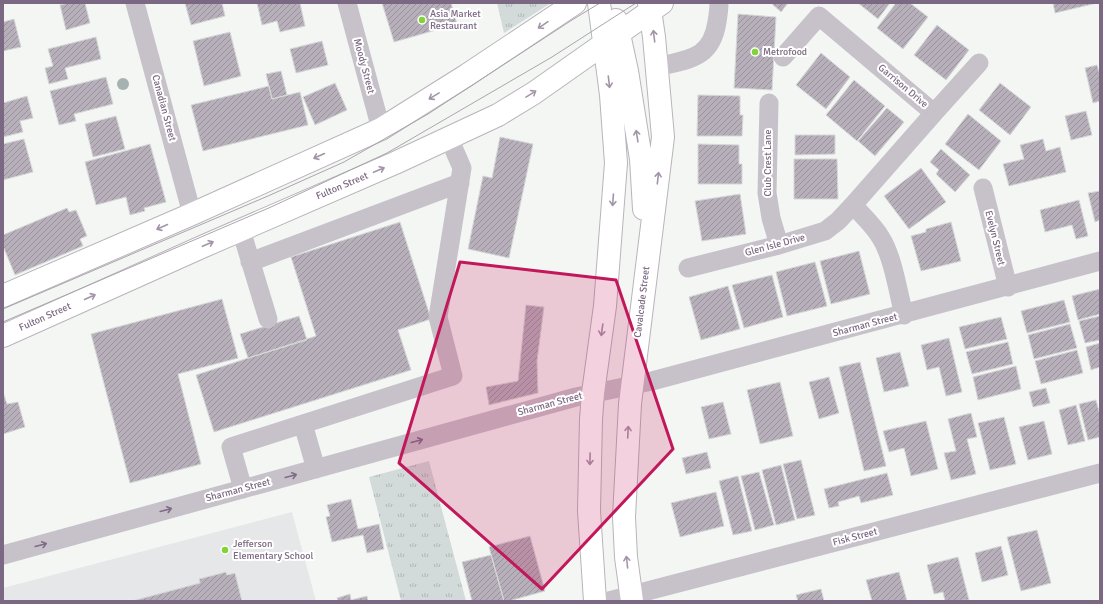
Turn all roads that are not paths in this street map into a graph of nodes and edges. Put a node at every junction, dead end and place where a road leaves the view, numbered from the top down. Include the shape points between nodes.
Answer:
1 (135, 3) edge
2 (347, 3) edge
3 (575, 3) edge
4 (599, 3) edge
5 (610, 3) edge
6 (719, 3) edge
7 (654, 6) edge
8 (612, 38) junction
9 (783, 57) dead end
10 (979, 63) dead end
11 (657, 68) junction
12 (769, 103) dead end
13 (934, 113) junction
14 (381, 129) junction
15 (449, 138) junction
16 (460, 183) junction
17 (983, 188) dead end
18 (853, 205) junction
19 (192, 214) junction
20 (241, 230) junction
21 (779, 245) junction
22 (648, 258) junction
23 (250, 262) junction
24 (1100, 262) edge
25 (688, 268) dead end
26 (1008, 287) junction
27 (3, 296) edge
28 (904, 315) junction
29 (268, 319) dead end
30 (3, 336) edge
31 (632, 385) junction
32 (593, 393) junction
33 (303, 424) junction
34 (316, 469) junction
35 (1100, 473) edge
36 (243, 489) junction
37 (3, 555) edge
38 (631, 598) edge
39 (595, 601) edge
40 (609, 601) edge

1 - 19 street, Canadian Street
2 - 14 street, Moody Street
3 -> 14 main road
4 - 8 main road
5 - 8 main road
6 - 11 street via 715,34 704,51 692,58
7 - 8 main road, Fulton Street
11 -> 7 main road, Cavalcade Street
15 -> 8 main road, Fulton Street via 534,93
22 -> 8 main road via 641,159
8 -> 32 main road via 611,95 616,163 605,306
9 - 13 street, Garrison Drive via 819,16
10 - 13 street
22 -> 11 main road, Cavalcade Street via 663,137
12 - 21 street, Club Crest Lane via 767,194
13 - 18 street, Garrison Drive
14 -> 19 main road
15 - 16 street via 462,168
20 -> 15 main road, Fulton Street
16 - 23 street
16 - 33 street via 438,317 453,376
17 - 26 street, Evelyn Street
18 - 21 street, Glen Isle Drive via 825,231
18 - 28 street via 873,227 888,252
19 -> 27 main road
20 - 23 street
30 -> 20 main road, Fulton Street
21 - 25 street, Glen Isle Drive
22 - 31 main road, Cavalcade Street
23 - 29 street
24 - 26 street, Sharman Street
26 - 28 street, Sharman Street
28 - 31 street, Sharman Street
31 - 32 street, Sharman Street
38 -> 31 main road, Cavalcade Street via 624,517
34 -> 32 street, Sharman Street
32 -> 39 main road via 589,511
33 - 34 street
33 - 36 street via 231,447
36 -> 34 street, Sharman Street
35 - 38 street, Fisk Street
37 -> 36 street, Sharman Street
38 - 40 street, Fisk Street

